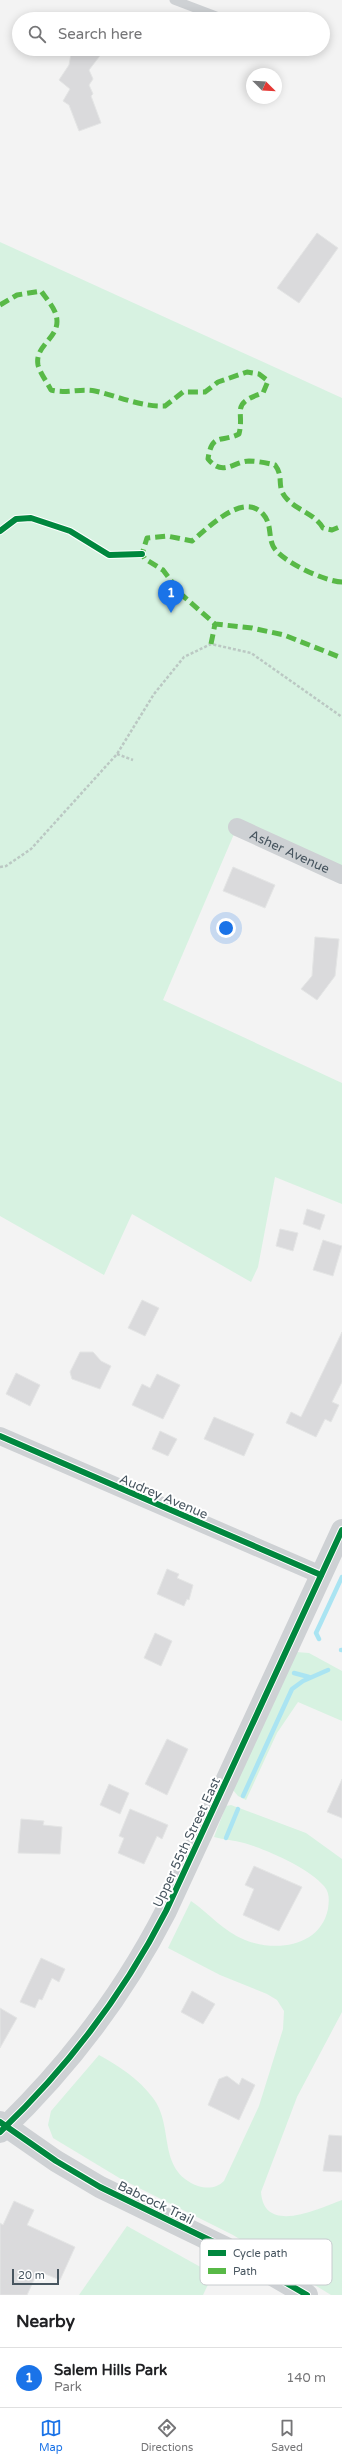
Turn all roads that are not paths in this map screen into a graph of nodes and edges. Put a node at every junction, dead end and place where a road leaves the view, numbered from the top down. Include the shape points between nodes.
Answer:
1 (174, 0) edge
2 (206, 12) edge
3 (237, 827) dead end
4 (342, 875) edge
5 (0, 1436) edge
6 (342, 1530) edge
7 (321, 1575) junction
8 (2, 2127) edge
9 (207, 2239) edge
10 (290, 2285) edge
11 (307, 2295) edge

1 - 2 lane
3 - 4 street, Asher Avenue
5 - 7 street, Audrey Avenue
6 - 7 street, Upper 55th Street East
7 - 8 street, Upper 55th Street East via 171,1900 136,1966 106,2012 70,2059 45,2088
8 - 9 street, Babcock Trail via 100,2187
10 - 11 street, Babcock Trail

